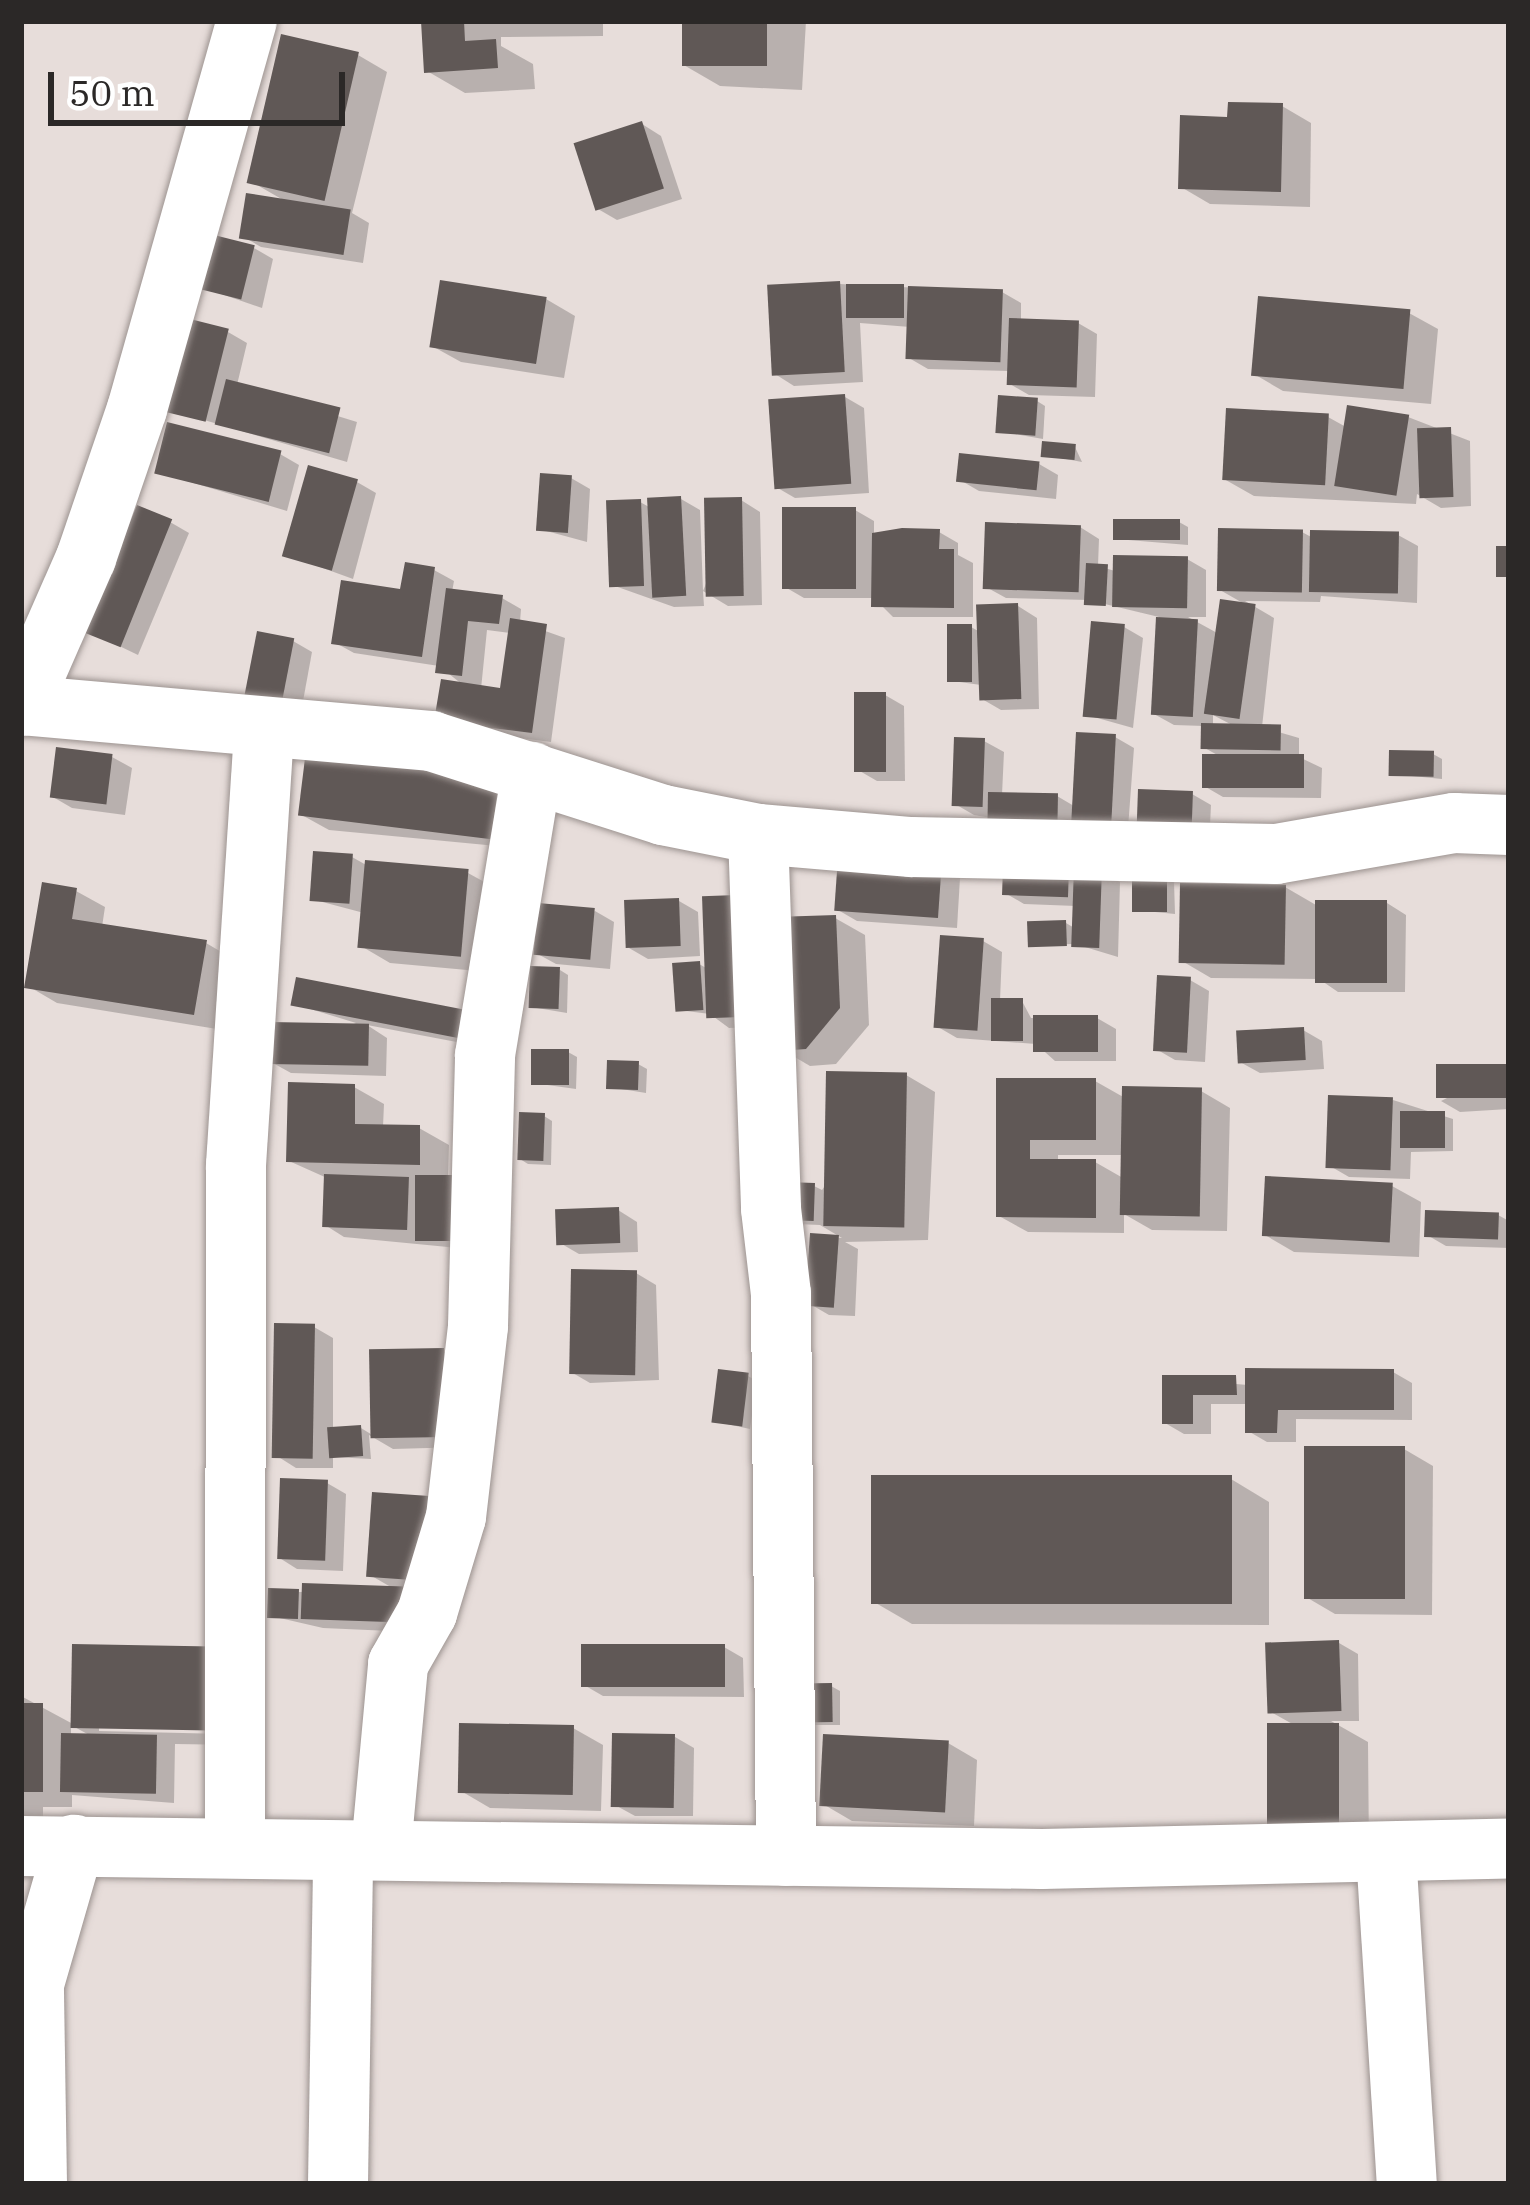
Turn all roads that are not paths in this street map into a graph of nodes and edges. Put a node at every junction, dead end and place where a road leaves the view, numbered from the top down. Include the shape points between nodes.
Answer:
1 (247, 21) edge
2 (21, 706) edge
3 (264, 731) junction
4 (532, 772) junction
5 (1509, 825) edge
6 (758, 834) junction
7 (47, 1845) edge
8 (235, 1846) junction
9 (1509, 1848) edge
10 (362, 1851) junction
11 (1386, 1853) junction
12 (786, 1856) junction
13 (38, 2184) edge
14 (338, 2184) edge
15 (1407, 2184) edge

1 - 2 street via 137,409 86,558
2 - 3 street
3 - 4 street via 430,741
3 - 8 street via 236,1165
4 - 6 street via 663,815
4 - 10 street via 484,1055 478,1326 456,1517 428,1613 398,1664
5 - 6 street via 1454,824 1276,854
6 - 12 street via 770,1209 781,1294
7 - 8 street
7 - 13 street via 34,1984
8 - 10 street
9 - 11 street
10 - 12 street
10 - 14 street
11 - 12 street
11 - 15 street

